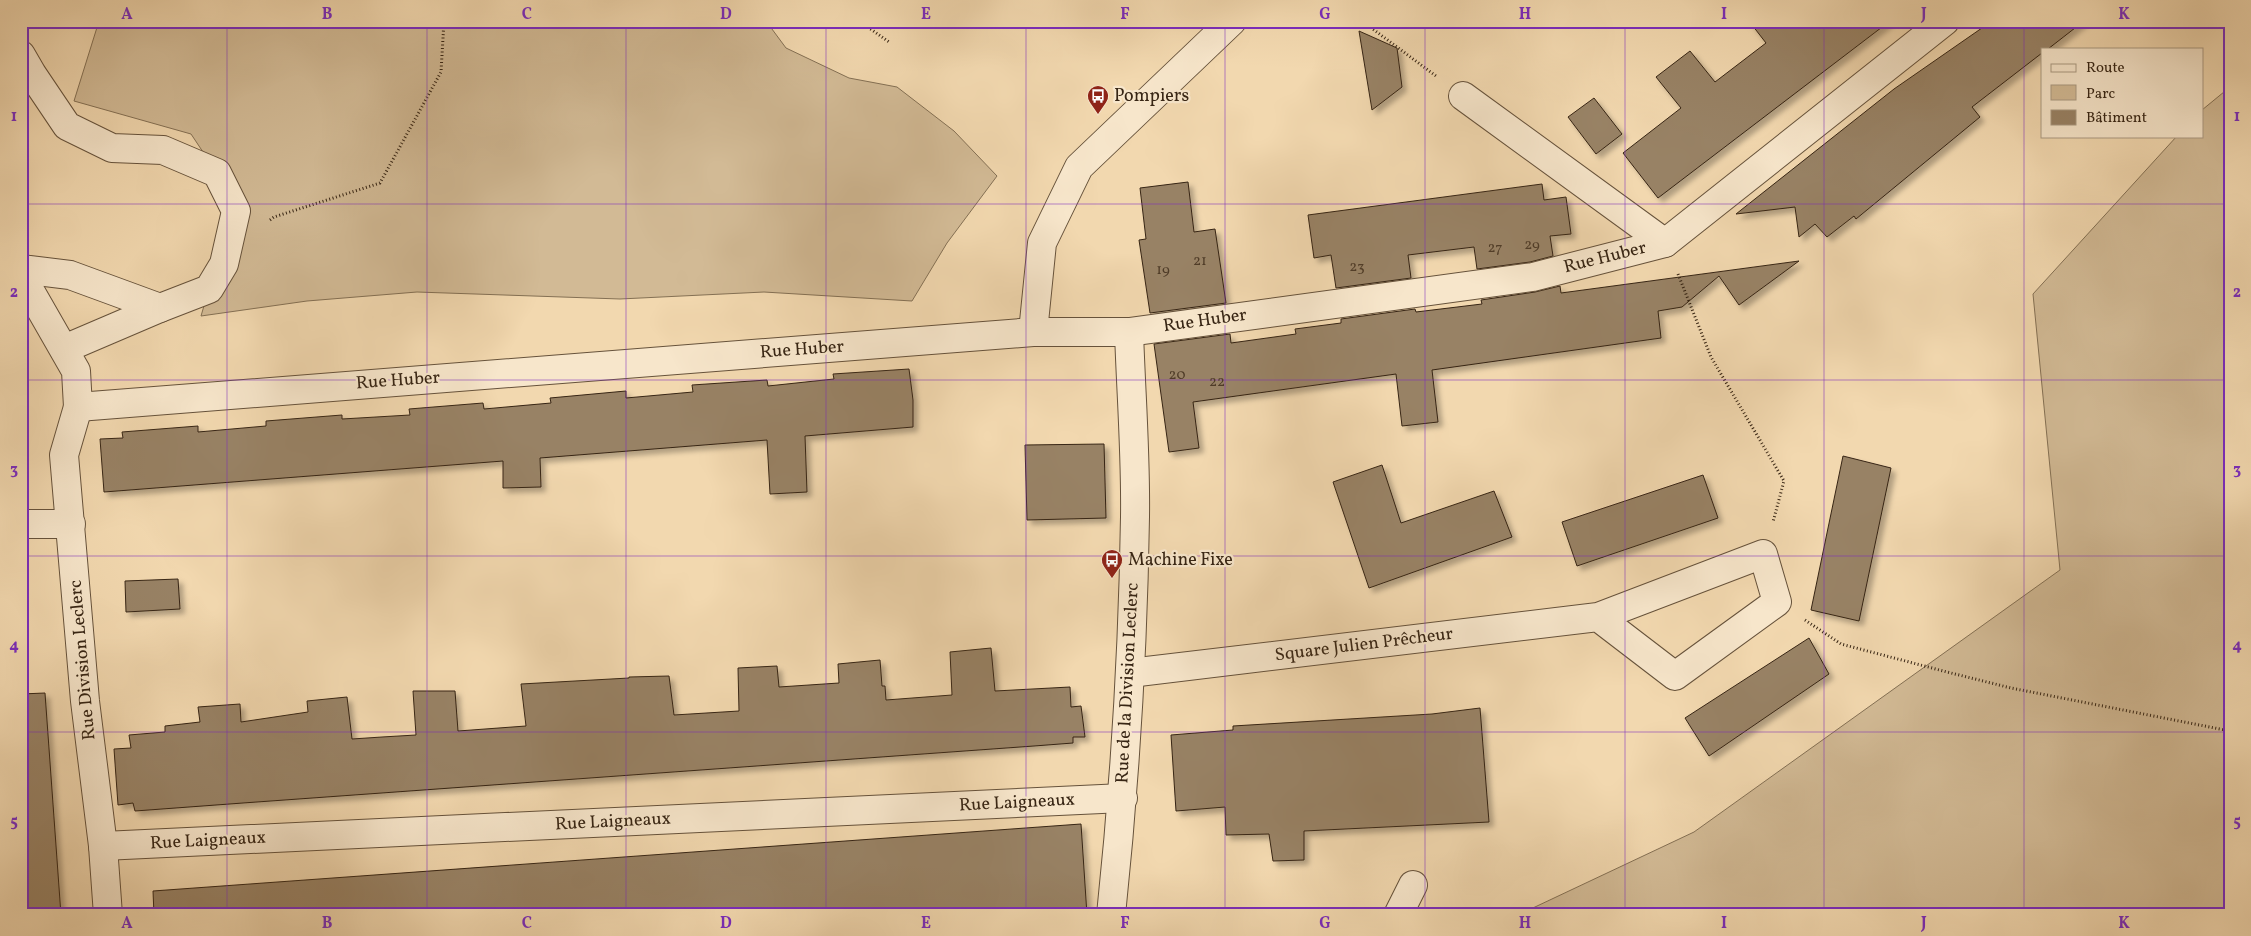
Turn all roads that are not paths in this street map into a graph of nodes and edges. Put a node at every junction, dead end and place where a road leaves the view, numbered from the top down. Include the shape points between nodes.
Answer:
1 (1232, 21) edge
2 (1945, 21) edge
3 (21, 55) edge
4 (1463, 96) road end
5 (1665, 242) junction
6 (21, 269) edge
7 (21, 275) edge
8 (160, 308) junction
9 (1033, 332) junction
10 (1129, 332) junction
11 (64, 349) junction
12 (78, 407) junction
13 (21, 524) edge
14 (71, 524) junction
15 (1598, 617) junction
16 (1130, 674) junction
17 (1123, 798) junction
18 (103, 846) junction
19 (1413, 885) dead end
20 (108, 915) edge
21 (1111, 915) edge
22 (1398, 915) edge

1 - 9 street via 1079,168 1042,243
2 - 5 street, Rue Huber
3 - 8 street via 67,126 112,148 163,150 216,173 236,211 224,264 209,289
4 - 5 street, Rue Huber
5 - 10 street, Rue Huber via 1533,277
6 - 8 street via 70,275
7 - 11 street
8 - 11 street
9 - 10 street, Rue Huber
9 - 12 street, Rue Huber
10 - 16 street, Rue de la Division Leclerc via 1136,515
11 - 12 street via 76,371
12 - 14 street, Rue Division Leclerc via 64,454
13 - 14 street
14 - 18 street, Rue Division Leclerc via 86,701
15 - 15 street, Square Julien Prêcheur via 1675,676 1777,602 1763,554
15 - 16 street, Square Julien Prêcheur
16 - 17 street, Rue de la Division Leclerc
17 - 18 street, Rue Laigneaux
17 - 21 street, Rue de la Division Leclerc
18 - 20 street, Rue Division Leclerc
19 - 22 street

